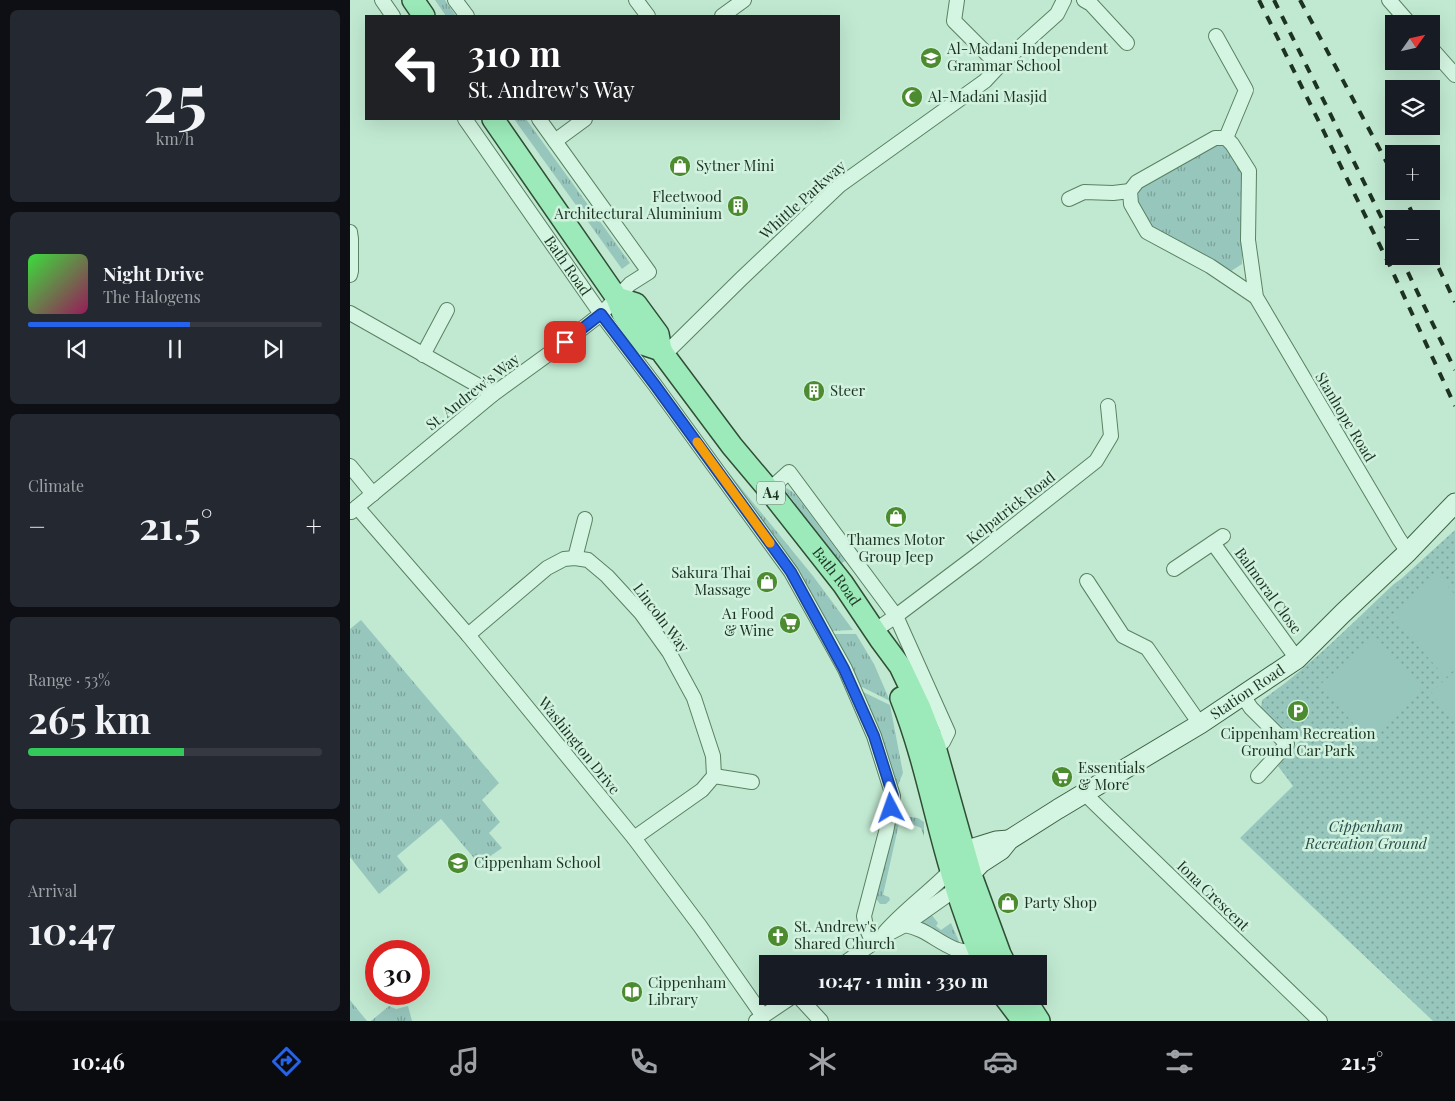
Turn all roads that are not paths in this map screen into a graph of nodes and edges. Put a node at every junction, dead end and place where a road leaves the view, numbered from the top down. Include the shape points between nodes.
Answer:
1 (382, 0) edge
2 (413, 0) edge
3 (455, 0) edge
4 (636, 0) edge
5 (744, 0) edge
6 (957, 0) edge
7 (1064, 0) edge
8 (1084, 0) edge
9 (1389, 0) edge
10 (392, 15) edge
11 (423, 15) edge
12 (466, 15) edge
13 (647, 15) edge
14 (723, 15) edge
15 (1402, 15) edge
16 (1216, 36) dead end
17 (1127, 43) dead end
18 (1440, 58) edge
19 (999, 66) junction
20 (1455, 75) edge
21 (466, 120) edge
22 (494, 120) edge
23 (540, 120) edge
24 (584, 120) edge
25 (1226, 138) junction
26 (555, 141) junction
27 (1130, 191) junction
28 (1069, 199) dead end
29 (350, 232) edge
30 (350, 276) edge
31 (1256, 297) junction
32 (616, 298) junction
33 (447, 310) dead end
34 (350, 313) edge
35 (601, 314) junction
36 (662, 353) junction
37 (423, 355) junction
38 (492, 395) junction
39 (1108, 406) dead end
40 (350, 466) edge
41 (769, 490) junction
42 (373, 494) junction
43 (1455, 503) edge
44 (353, 510) edge
45 (585, 519) dead end
46 (1408, 552) junction
47 (575, 558) junction
48 (1174, 569) dead end
49 (1088, 581) dead end
50 (896, 616) junction
51 (468, 635) junction
52 (877, 635) junction
53 (1297, 659) junction
54 (1243, 696) junction
55 (1200, 724) junction
56 (936, 747) junction
57 (714, 776) junction
58 (1258, 776) dead end
59 (752, 782) dead end
60 (1084, 793) junction
61 (634, 838) junction
62 (1009, 840) junction
63 (964, 851) junction
64 (959, 878) junction
65 (905, 925) junction
66 (877, 940) junction
67 (856, 955) edge
68 (971, 955) edge
69 (981, 955) edge
70 (1000, 955) edge
71 (779, 1005) edge
72 (806, 1005) edge
73 (1011, 1005) edge
74 (1029, 1005) edge
75 (759, 1018) edge
76 (821, 1021) edge
77 (1023, 1021) edge
78 (1039, 1021) edge
79 (1320, 1021) edge

1 - 10 street
2 - 11 main road
3 - 12 street
4 - 13 street
5 - 14 street
6 - 19 street via 954,21
7 - 19 street, Whittle Parkway via 1057,14
8 - 17 street
9 - 15 street
16 - 25 street via 1246,90
18 - 20 street
19 - 36 street, Whittle Parkway via 985,81 840,184
21 - 35 street, Bath Road
22 - 32 main road, Bath Road / A4
23 - 26 street
24 - 26 street
25 - 27 street via 1215,138 1137,182
25 - 31 street, Stanhope Road via 1249,171 1248,240
26 - 32 street, St. Andrew's Way via 649,272
27 - 28 street via 1113,194 1084,192
27 - 31 street, Stanhope Road via 1131,204 1147,232 1210,266
29 - 30 street
31 - 46 street, Stanhope Road
32 - 35 street, St. Andrew's Way
32 - 36 main road, Bath Road / A4 via 643,344
33 - 37 street
34 - 37 street
35 - 38 street, St. Andrew's Way
35 - 66 street, Bath Road via 791,572 844,669 874,736 893,796 864,916 866,927
36 - 41 main road, Bath Road / A4
37 - 38 street
38 - 42 street, St. Andrew's Way
39 - 50 street, Kelpatrick Road via 1111,436 1096,461
40 - 42 street
41 - 50 street via 789,472
41 - 52 main road, Bath Road / A4 via 843,584
42 - 44 street, St. Andrew's Way
43 - 46 street, Station Road
44 - 51 street, Washington Drive
45 - 47 street
46 - 53 street, Station Road
47 - 51 street via 564,559 547,568
47 - 57 street, Lincoln Way via 588,560 607,576 641,613 669,652 694,698 713,756
48 - 53 street, Balmoral Close via 1218,539
49 - 55 street via 1123,636 1146,648
50 - 52 street, Kelpatrick Road
50 - 56 street via 948,732
51 - 61 street, Washington Drive
52 - 56 main road, Bath Road / A4 via 900,666
52 - 64 main road, Bath Road / A4 via 909,718
53 - 54 street, Station Road
54 - 55 street, Station Road
54 - 58 street via 1250,708 1287,744
55 - 60 street, Station Road
56 - 63 main road, Bath Road / A4
57 - 59 street
57 - 61 street via 702,790
60 - 62 street, Station Road
60 - 79 street, Iona Crescent
61 - 75 street, Washington Drive via 700,926
62 - 63 street, Station Road
62 - 64 street, Station Road via 1001,850
63 - 64 main road, Bath Road / A4
64 - 65 street
64 - 66 street via 936,885 898,917
64 - 69 main road, Bath Road / A4
64 - 70 main road, Bath Road / A4
65 - 66 street
65 - 68 street via 929,933
66 - 67 street
71 - 75 street
72 - 76 street
73 - 77 main road
74 - 78 main road

